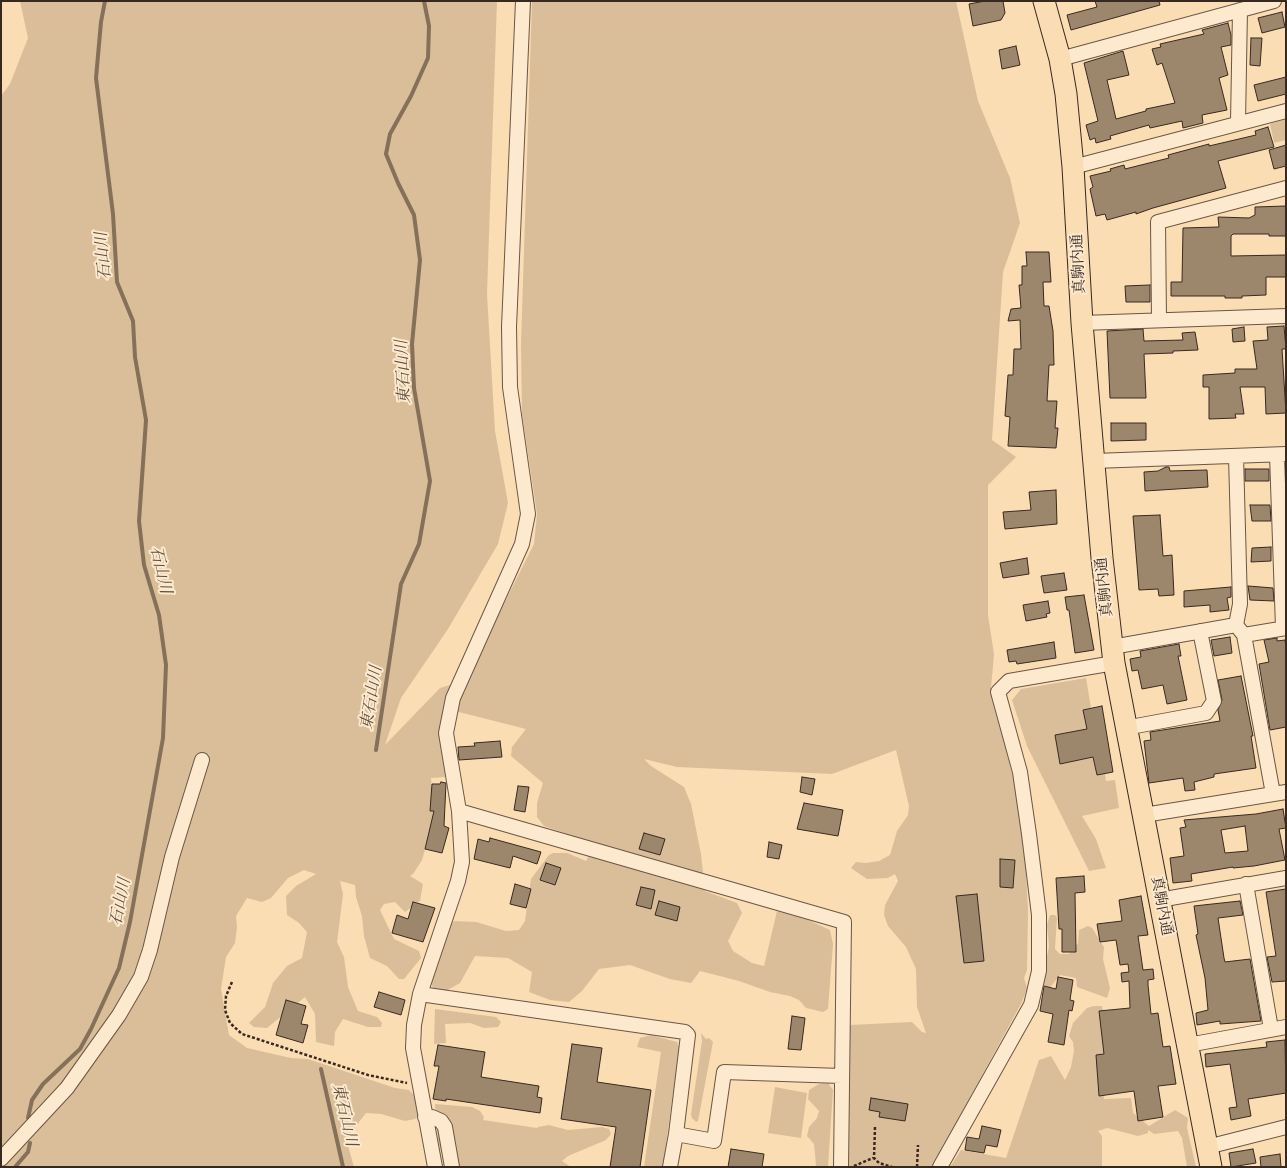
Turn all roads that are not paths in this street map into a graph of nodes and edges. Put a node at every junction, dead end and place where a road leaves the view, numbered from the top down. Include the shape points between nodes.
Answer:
1 (523, 1) edge
2 (1044, 1) edge
3 (1274, 1) edge
4 (1240, 10) junction
5 (1060, 59) junction
6 (1286, 111) edge
7 (1238, 122) junction
8 (1073, 167) junction
9 (1286, 188) edge
10 (1286, 316) edge
11 (1159, 320) junction
12 (1082, 323) junction
13 (1281, 454) edge
14 (1236, 456) junction
15 (1094, 461) junction
16 (1285, 628) edge
17 (1240, 630) junction
18 (1200, 631) junction
19 (1113, 655) junction
20 (1125, 728) junction
21 (202, 760) dead end
22 (1279, 793) edge
23 (459, 811) junction
24 (1144, 815) junction
25 (1286, 878) edge
26 (1246, 884) junction
27 (1159, 900) junction
28 (420, 994) junction
29 (1286, 1027) edge
30 (1271, 1029) junction
31 (1188, 1045) junction
32 (841, 1076) junction
33 (425, 1117) junction
34 (1286, 1127) edge
35 (676, 1134) junction
36 (1209, 1157) edge
37 (1, 1159) edge
38 (435, 1167) edge
39 (452, 1167) edge
40 (670, 1167) edge
41 (840, 1167) edge
42 (940, 1167) edge

1 - 23 street via 509,327 510,387 528,514 522,544 453,698 446,733
2 - 5 highway, 真駒内通
3 - 4 street
4 - 5 street
4 - 7 street
5 - 8 highway, 真駒内通
6 - 7 street
7 - 8 street
8 - 12 highway, 真駒内通
9 - 11 street via 1158,222
10 - 11 street
11 - 12 street
12 - 15 highway, 真駒内通
13 - 14 street
13 - 16 street
14 - 15 street
14 - 17 street
15 - 19 highway, 真駒内通
16 - 17 street
17 - 18 street
17 - 22 street
18 - 19 street
18 - 20 street via 1214,701 1206,713
19 - 20 highway, 真駒内通
19 - 42 street via 1009,681 998,692 1020,772 1039,915 1039,971 1031,1005
20 - 24 highway, 真駒内通
21 - 37 street via 172,857 141,977 119,1015 67,1088
22 - 24 street
23 - 28 street via 462,862 458,881
23 - 32 street via 844,922
24 - 27 highway, 真駒内通
25 - 26 street
26 - 27 street
26 - 30 street
27 - 31 highway, 真駒内通
28 - 33 street via 413,1048
28 - 35 street via 685,1032 688,1035
29 - 30 street
30 - 31 street
31 - 36 highway, 真駒内通
32 - 35 street via 724,1072 714,1141
32 - 41 street
33 - 38 street
33 - 39 street via 441,1120 445,1127
34 - 36 street
35 - 40 street

